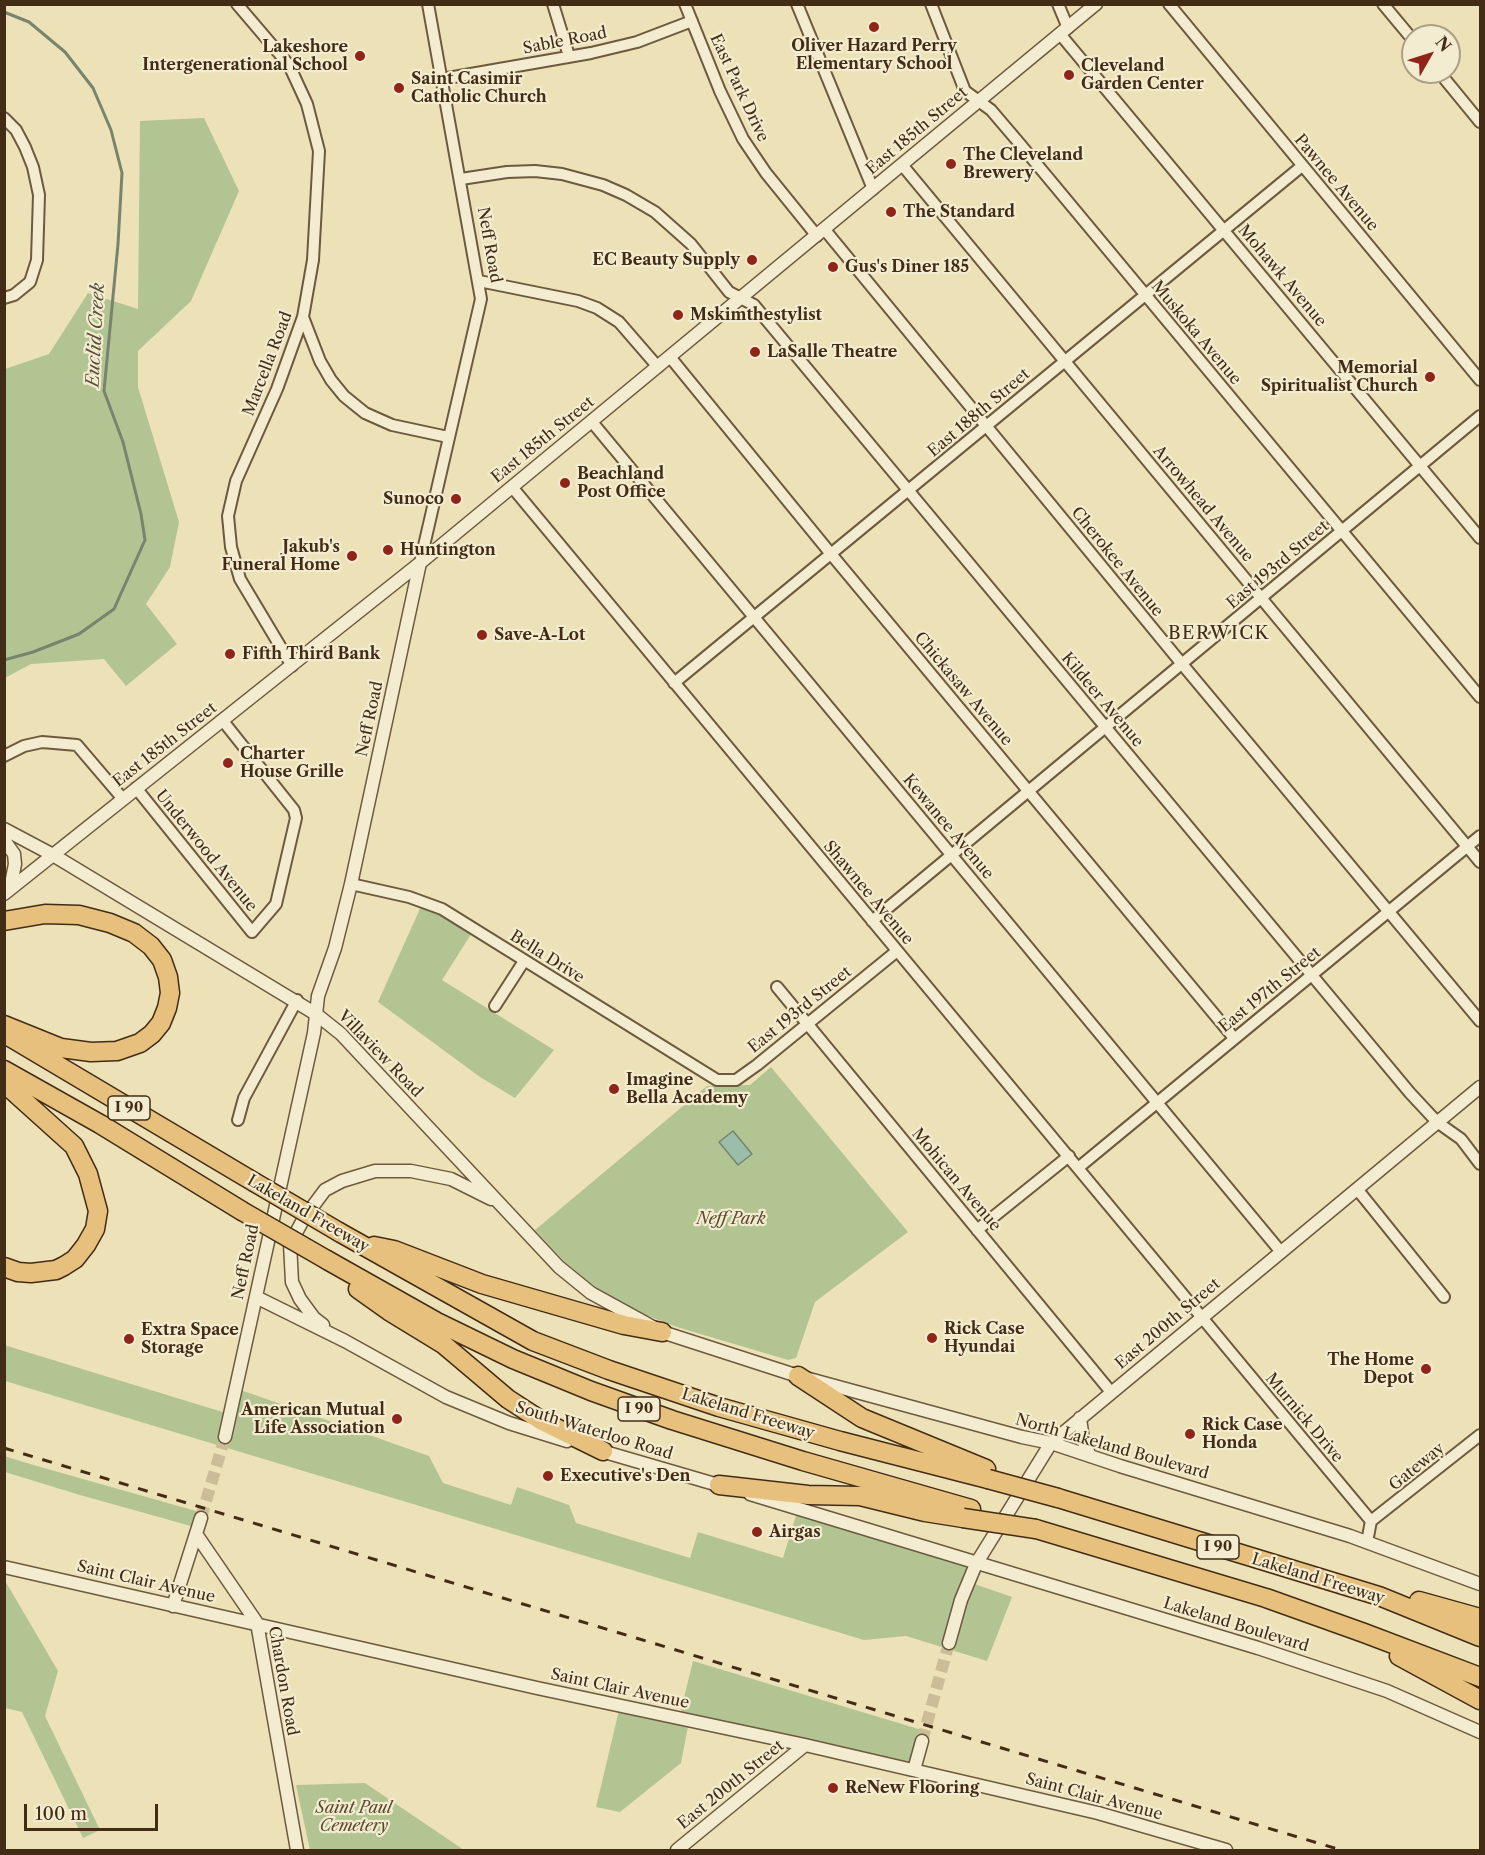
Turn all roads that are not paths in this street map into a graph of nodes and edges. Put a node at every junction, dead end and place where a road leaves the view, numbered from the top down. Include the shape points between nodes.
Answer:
1 (237, 4) edge
2 (428, 4) edge
3 (553, 4) edge
4 (685, 4) edge
5 (796, 4) edge
6 (931, 4) edge
7 (1058, 4) edge
8 (1096, 4) edge
9 (1169, 4) edge
10 (1383, 4) edge
11 (692, 21) junction
12 (1401, 26) edge
13 (1064, 31) junction
14 (569, 56) junction
15 (442, 79) junction
16 (1449, 84) edge
17 (979, 101) junction
18 (4, 118) edge
19 (1480, 122) edge
20 (1302, 165) junction
21 (903, 166) junction
22 (461, 180) junction
23 (873, 189) junction
24 (1224, 230) junction
25 (821, 233) junction
26 (479, 281) junction
27 (1146, 296) junction
28 (4, 298) edge
29 (742, 299) junction
30 (303, 317) junction
31 (670, 357) junction
32 (1064, 361) junction
33 (658, 367) junction
34 (1480, 380) edge
35 (1480, 416) edge
36 (592, 422) junction
37 (987, 427) junction
38 (448, 438) junction
39 (1421, 467) junction
40 (512, 487) junction
41 (908, 491) junction
42 (1342, 531) junction
43 (1480, 538) edge
44 (831, 554) junction
45 (420, 563) junction
46 (1263, 598) junction
47 (754, 618) junction
48 (1182, 664) junction
49 (292, 666) junction
50 (674, 683) junction
51 (1480, 697) edge
52 (223, 721) junction
53 (1106, 728) junction
54 (4, 756) edge
55 (136, 788) junction
56 (1029, 792) junction
57 (123, 799) junction
58 (4, 829) edge
59 (1480, 836) edge
60 (4, 840) edge
61 (1468, 847) junction
62 (53, 855) junction
63 (953, 855) junction
64 (1480, 862) edge
65 (351, 884) junction
66 (7, 892) edge
67 (1390, 911) junction
68 (4, 921) edge
69 (872, 921) junction
70 (897, 951) junction
71 (524, 961) junction
72 (1312, 976) junction
73 (777, 987) dead end
74 (297, 1000) junction
75 (495, 1006) dead end
76 (316, 1014) junction
77 (1480, 1022) edge
78 (4, 1024) edge
79 (807, 1025) junction
80 (4, 1034) edge
81 (1234, 1038) junction
82 (4, 1070) edge
83 (717, 1080) joint
84 (4, 1083) edge
85 (1480, 1087) edge
86 (1157, 1103) junction
87 (237, 1120) dead end
88 (1437, 1122) junction
89 (1068, 1156) junction
90 (1480, 1164) edge
91 (1078, 1168) junction
92 (1357, 1189) junction
93 (500, 1203) junction
94 (977, 1230) junction
95 (356, 1242) junction
96 (1281, 1252) junction
97 (326, 1262) junction
98 (4, 1267) edge
99 (256, 1297) junction
100 (1444, 1297) dead end
101 (1201, 1317) junction
102 (662, 1332) junction
103 (345, 1341) junction
104 (798, 1376) junction
105 (1111, 1392) junction
106 (1080, 1418) junction
107 (1480, 1435) edge
108 (225, 1437) tunnel mouth
109 (1051, 1443) junction
110 (603, 1451) junction
111 (1090, 1456) junction
112 (991, 1475) junction
113 (719, 1485) junction
114 (967, 1513) junction
115 (201, 1518) tunnel mouth
116 (1371, 1521) junction
117 (196, 1534) junction
118 (1367, 1542) junction
119 (976, 1564) junction
120 (4, 1567) edge
121 (1480, 1584) edge
122 (1379, 1596) junction
123 (1266, 1598) junction
124 (173, 1606) junction
125 (1480, 1618) edge
126 (257, 1623) junction
127 (1480, 1637) edge
128 (949, 1643) tunnel mouth
129 (1480, 1677) edge
130 (1480, 1700) edge
131 (1480, 1732) edge
132 (922, 1741) tunnel mouth
133 (805, 1745) junction
134 (914, 1770) junction
135 (297, 1851) edge
136 (677, 1851) edge
137 (1226, 1851) edge

1 - 30 street, Marcella Road via 289,65 308,104 319,151 313,260
2 - 15 street, Neff Road
3 - 14 street
4 - 11 street, East Park Drive
5 - 23 street
6 - 17 street, Muskoka Avenue via 964,91
7 - 13 street, Mohawk Avenue
8 - 13 street, East 185th Street
9 - 20 street, Pawnee Avenue
10 - 12 street
11 - 14 street, Sable Road via 637,42
11 - 25 street, East Park Drive via 743,140 766,173
13 - 17 street, East 185th Street
13 - 24 street, Mohawk Avenue
14 - 15 street, Sable Road
15 - 22 street, Neff Road
16 - 19 street
17 - 21 street, East 185th Street
17 - 27 street, Muskoka Avenue via 991,110
18 - 28 street via 25,147 39,195 37,260 30,282
20 - 24 street, East 188th Street
20 - 34 street, Pawnee Avenue
21 - 23 street, East 185th Street
21 - 32 street, Arrowhead Avenue
22 - 26 street, Neff Road
22 - 29 street, Kildeer Avenue via 535,171 603,185 654,212 691,244 729,292
23 - 25 street, East 185th Street
24 - 27 street, East 188th Street
24 - 39 street, Mohawk Avenue
25 - 29 street, East 185th Street
25 - 37 street, Cherokee Avenue
26 - 33 street via 597,308 619,321
26 - 38 street, Neff Road via 481,299
27 - 32 street, East 188th Street
27 - 42 street, Muskoka Avenue
29 - 31 street, East 185th Street
29 - 41 street, Kildeer Avenue via 754,305
30 - 38 street via 320,361 351,402 392,425
30 - 49 street, Marcella Road via 277,389 236,481 228,516 240,579
31 - 33 street, East 185th Street
31 - 44 street, Chickasaw Avenue
32 - 37 street, East 188th Street
32 - 46 street, Arrowhead Avenue
33 - 36 street, East 185th Street
35 - 39 street, East 193rd Street
36 - 40 street, East 185th Street
36 - 47 street, Kewanee Avenue
37 - 41 street, East 188th Street
37 - 48 street, Cherokee Avenue
38 - 45 street, Neff Road
39 - 42 street, East 193rd Street
39 - 43 street, Mohawk Avenue
40 - 45 street, East 185th Street
40 - 50 street, Shawnee Avenue
41 - 44 street, East 188th Street
41 - 53 street, Kildeer Avenue
42 - 46 street, East 193rd Street
42 - 51 street, Muskoka Avenue
44 - 47 street, East 188th Street
44 - 56 street, Chickasaw Avenue
45 - 49 street, East 185th Street
45 - 65 street, Neff Road
46 - 48 street, East 193rd Street
46 - 61 street, Arrowhead Avenue
47 - 50 street, East 188th Street
47 - 63 street, Kewanee Avenue
48 - 53 street, East 193rd Street
48 - 67 street, Cherokee Avenue
49 - 52 street, East 185th Street
50 - 69 street, Shawnee Avenue
52 - 55 street, East 185th Street
52 - 55 street, Underwood Avenue via 294,810 296,818 276,904 252,932
53 - 56 street, East 193rd Street
53 - 72 street, Kildeer Avenue
54 - 57 street via 42,741 77,745
55 - 57 street, East 185th Street
56 - 63 street, East 193rd Street
56 - 81 street, Chickasaw Avenue
57 - 62 street, East 185th Street
58 - 62 street, Villaview Road
59 - 61 street, East 197th Street
60 - 66 street via 14,854 15,864
61 - 64 street, Arrowhead Avenue
61 - 67 street, East 197th Street
62 - 66 street, East 185th Street
62 - 74 street, Villaview Road
63 - 69 street, East 193rd Street
63 - 86 street, Kewanee Avenue
65 - 71 street, Bella Drive via 442,909
65 - 76 street, Neff Road
67 - 72 street, East 197th Street
67 - 77 street, Cherokee Avenue
68 - 78 highway via 45,914 79,915 134,933 162,960 170,993 164,1016 152,1034 117,1051 61,1048
69 - 70 street, Shawnee Avenue
70 - 79 street, East 193rd Street
70 - 89 street, Shawnee Avenue
71 - 75 street
71 - 83 street, Bella Drive
72 - 81 street, East 197th Street
72 - 88 street, Kildeer Avenue
73 - 79 street, Mohican Avenue
74 - 76 street, Villaview Road
74 - 87 street via 244,1098
76 - 93 street, Villaview Road via 341,1034
76 - 99 street, Neff Road
79 - 83 street, East 193rd Street via 736,1080
79 - 94 street, Mohican Avenue
80 - 95 highway, Lakeland Freeway / I 90, bridge
81 - 86 street, East 197th Street
82 - 97 highway, Lakeland Freeway / I 90, bridge
84 - 98 highway via 74,1146 88,1174 98,1211 86,1245 64,1266 31,1273
85 - 88 street, East 200th Street
86 - 91 street, East 197th Street
86 - 96 street, Kewanee Avenue
88 - 90 street via 1461,1139
88 - 92 street, East 200th Street
89 - 91 street, Shawnee Avenue
89 - 94 street
91 - 101 street, Shawnee Avenue
92 - 96 street, East 200th Street
92 - 100 street
93 - 102 street, Villaview Road via 559,1267 591,1293
93 - 103 street via 451,1179 411,1171 375,1172 325,1190 290,1244 290,1268 300,1299 314,1318
94 - 105 street, Mohican Avenue
95 - 102 highway via 394,1250 482,1284
95 - 112 highway, Lakeland Freeway / I 90 via 533,1341 598,1366 719,1407 840,1441
96 - 101 street, East 200th Street
97 - 110 highway via 389,1311 443,1344 508,1399
97 - 114 highway, Lakeland Freeway / I 90 via 437,1322 591,1392
99 - 103 street, South Waterloo Road
99 - 108 street, Neff Road
101 - 105 street, East 200th Street
101 - 116 street, Murnick Drive
102 - 104 street, North Lakeland Boulevard
103 - 110 street, South Waterloo Road via 446,1397 508,1423
104 - 109 street, North Lakeland Boulevard
104 - 112 highway via 862,1418
105 - 106 street, East 200th Street
106 - 109 street, East 200th Street
106 - 111 street
107 - 116 street, Gateway
109 - 111 street, North Lakeland Boulevard
109 - 119 street, East 200th Street
110 - 113 street, South Waterloo Road
111 - 118 street, North Lakeland Boulevard
112 - 122 highway, Lakeland Freeway / I 90, bridge
113 - 114 highway via 808,1495 860,1496 925,1512
113 - 119 street, South Waterloo Road
114 - 123 highway, Lakeland Freeway / I 90, bridge via 1036,1529
115 - 117 street
116 - 118 street
117 - 124 street
117 - 126 street, Chardon Road
118 - 121 street, North Lakeland Boulevard
119 - 128 street, East 200th Street
119 - 131 street, Lakeland Boulevard via 1258,1648 1387,1691
120 - 124 street, Saint Clair Avenue
122 - 125 highway via 1412,1599
122 - 127 highway, Lakeland Freeway / I 90
123 - 129 highway, Lakeland Freeway / I 90
123 - 130 highway via 1386,1649
124 - 126 street, Saint Clair Avenue
126 - 133 street, Saint Clair Avenue
126 - 135 street, Chardon Road
132 - 134 street
133 - 134 street, Saint Clair Avenue
133 - 136 street, East 200th Street
134 - 137 street, Saint Clair Avenue via 1098,1813

